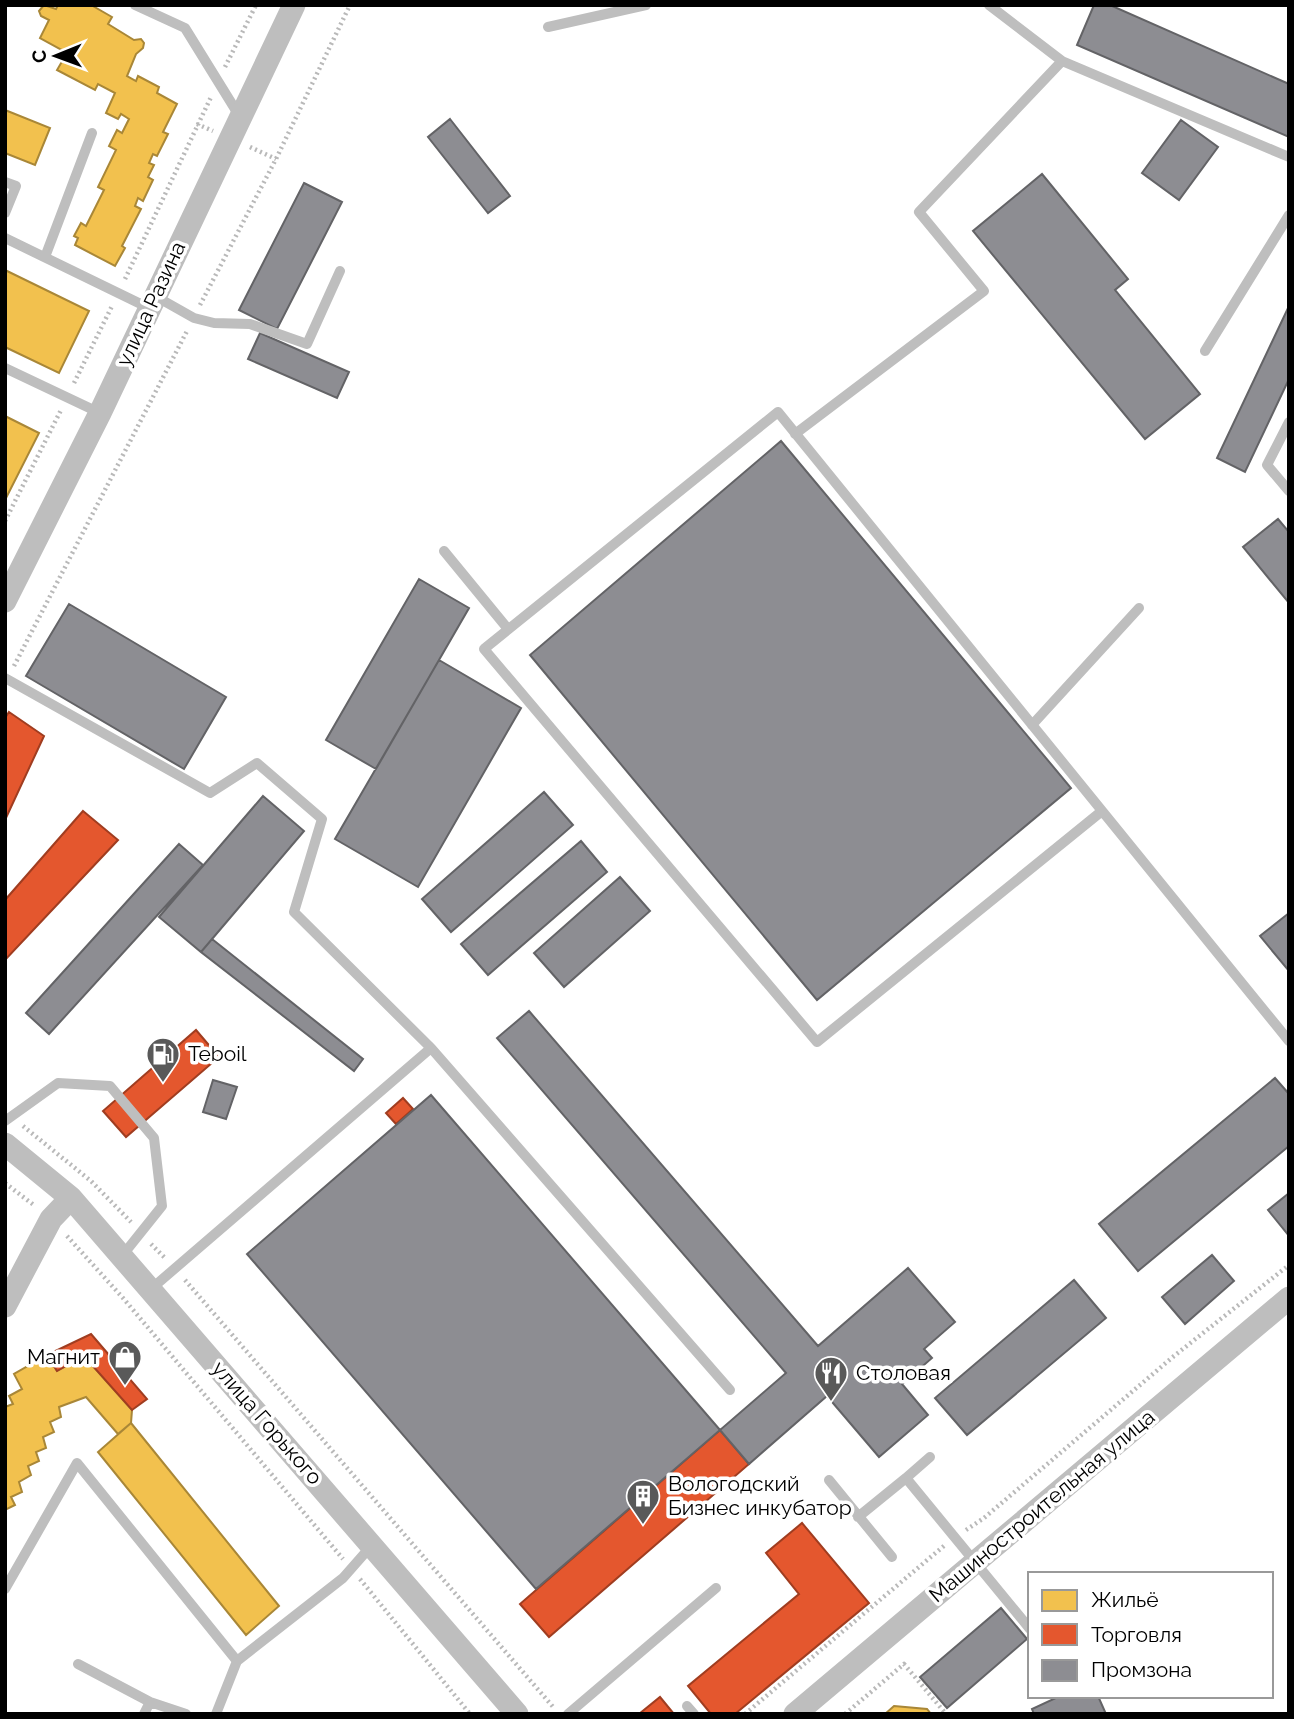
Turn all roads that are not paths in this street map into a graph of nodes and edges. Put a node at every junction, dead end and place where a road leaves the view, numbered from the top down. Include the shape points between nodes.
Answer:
1 (135, 5) edge
2 (294, 5) edge
3 (646, 5) edge
4 (989, 5) edge
5 (548, 26) dead end
6 (1062, 61) junction
7 (240, 117) junction
8 (92, 133) dead end
9 (1289, 157) edge
10 (5, 181) edge
11 (5, 213) edge
12 (1289, 215) edge
13 (5, 238) edge
14 (45, 257) junction
15 (340, 271) dead end
16 (152, 302) junction
17 (1205, 351) dead end
18 (5, 368) edge
19 (100, 413) junction
20 (1289, 422) edge
21 (795, 434) junction
22 (1289, 491) edge
23 (444, 551) dead end
24 (5, 601) edge
25 (1139, 608) dead end
26 (508, 629) junction
27 (6, 679) edge
28 (1032, 725) junction
29 (1102, 811) junction
30 (1289, 1041) edge
31 (431, 1048) junction
32 (8, 1119) edge
33 (5, 1144) edge
34 (71, 1198) junction
35 (122, 1256) junction
36 (151, 1289) junction
37 (1289, 1298) edge
38 (5, 1306) edge
39 (730, 1390) dead end
40 (930, 1457) dead end
41 (906, 1478) junction
42 (829, 1480) dead end
43 (858, 1517) junction
44 (372, 1545) junction
45 (892, 1557) dead end
46 (976, 1562) junction
47 (716, 1588) dead end
48 (5, 1589) edge
49 (1028, 1627) edge
50 (237, 1661) junction
51 (78, 1664) dead end
52 (150, 1702) junction
53 (144, 1714) edge
54 (186, 1714) edge
55 (216, 1714) edge
56 (517, 1714) edge
57 (568, 1714) edge
58 (795, 1714) edge

1 - 7 lane via 185,28
2 - 7 street, улица Разина
3 - 5 lane
4 - 6 lane
6 - 9 lane
6 - 21 lane via 919,212 984,291
7 - 16 street, улица Разина
8 - 14 lane
10 - 11 lane via 16,186
12 - 17 lane
13 - 14 lane
14 - 16 lane via 119,293
15 - 16 lane via 307,344 250,324 214,323
16 - 19 street, улица Разина
18 - 19 lane
19 - 24 street, улица Разина
20 - 22 lane via 1266,465
21 - 26 lane via 778,412
21 - 28 lane
23 - 26 lane
25 - 28 lane
26 - 29 lane via 484,649 817,1042
27 - 31 lane via 210,793 257,763 322,819 293,912
28 - 29 lane
29 - 30 lane
31 - 36 lane
31 - 39 lane
32 - 35 lane via 58,1083 110,1086 154,1138 162,1206
33 - 34 street, улица Горького
34 - 35 street, улица Горького
34 - 38 street via 51,1219
35 - 36 street, улица Горького
36 - 44 street, улица Горького
37 - 46 street, Машиностроительная улица
40 - 41 lane
41 - 43 lane
41 - 46 lane
42 - 43 lane
43 - 45 lane
44 - 50 lane via 343,1578
44 - 56 street, улица Горького
46 - 49 lane
46 - 58 street, Машиностроительная улица
47 - 57 lane
48 - 50 lane via 77,1462
50 - 55 lane
51 - 52 lane
52 - 53 lane
52 - 54 lane

